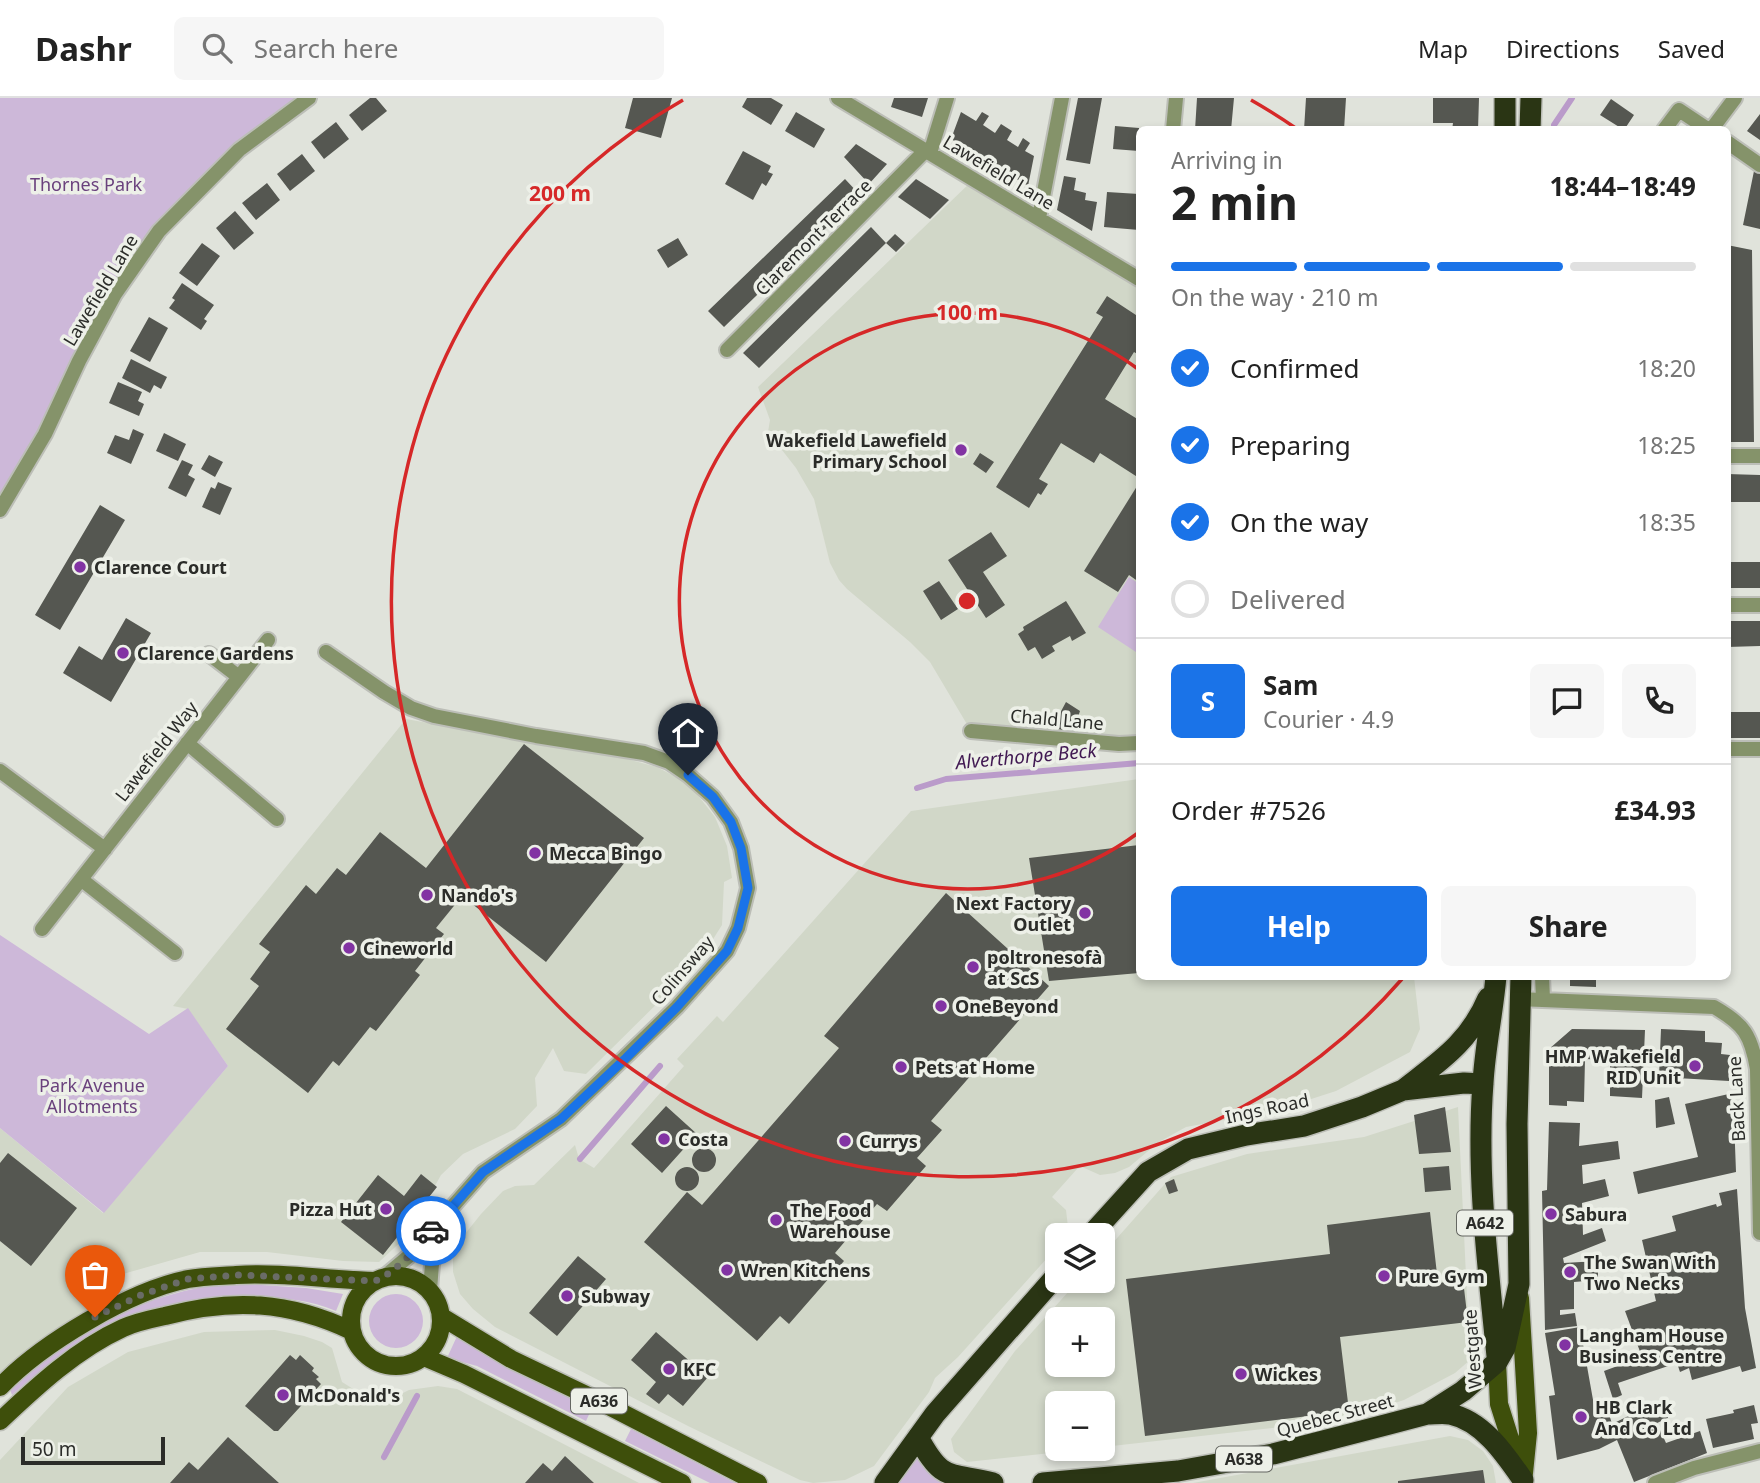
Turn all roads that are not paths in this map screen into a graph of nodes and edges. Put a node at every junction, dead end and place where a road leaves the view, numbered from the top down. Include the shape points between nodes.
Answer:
1 (309, 98) edge
2 (838, 98) edge
3 (947, 98) edge
4 (1062, 98) edge
5 (1176, 98) edge
6 (1505, 98) edge
7 (1531, 98) edge
8 (1735, 98) edge
9 (1173, 126) edge
10 (1505, 126) edge
11 (1530, 126) edge
12 (1667, 126) edge
13 (1704, 126) edge
14 (1713, 126) edge
15 (1731, 145) edge
16 (928, 151) junction
17 (1760, 165) edge
18 (1039, 218) junction
19 (1136, 277) edge
20 (727, 350) dead end
21 (1731, 456) edge
22 (1760, 456) edge
23 (0, 510) edge
24 (1731, 605) edge
25 (1760, 605) edge
26 (268, 640) dead end
27 (326, 652) dead end
28 (209, 654) dead end
29 (239, 677) junction
30 (971, 731) dead end
31 (187, 743) junction
32 (1136, 743) edge
33 (1731, 749) edge
34 (1760, 749) edge
35 (0, 771) edge
36 (277, 819) dead end
37 (106, 849) junction
38 (82, 880) junction
39 (42, 929) dead end
40 (175, 953) dead end
41 (1495, 980) edge
42 (1496, 980) edge
43 (1521, 980) edge
44 (1542, 980) edge
45 (1520, 999) junction
46 (1543, 999) junction
47 (1483, 1084) junction
48 (1404, 1090) junction
49 (1517, 1124) junction
50 (449, 1210) junction
51 (1102, 1223) edge
52 (1760, 1233) edge
53 (380, 1279) junction
54 (1519, 1284) junction
55 (1045, 1289) edge
56 (430, 1290) junction
57 (442, 1317) junction
58 (352, 1331) junction
59 (424, 1357) junction
60 (1497, 1362) junction
61 (0, 1387) edge
62 (1427, 1414) junction
63 (0, 1421) edge
64 (918, 1437) junction
65 (1760, 1451) edge
66 (898, 1465) junction
67 (1523, 1482) edge
68 (682, 1483) edge
69 (758, 1483) edge
70 (871, 1483) edge
71 (885, 1483) edge
72 (993, 1483) edge
73 (1043, 1483) edge
74 (1656, 1483) edge

1 - 23 street, Lawefield Lane via 239,150 159,230 115,294 45,434
2 - 16 street, Lawefield Lane
3 - 16 street
4 - 18 street
5 - 9 street
6 - 10 highway
7 - 11 highway
8 - 14 street
12 - 13 street via 1679,110
15 - 17 street
16 - 18 street, Lawefield Lane
16 - 20 street, Claremont Terrace
18 - 19 street, Lawefield Lane
21 - 22 street
24 - 25 street
26 - 29 street, Lawefield Way
27 - 50 street, Colinsway via 393,698 434,716 669,762 713,797 731,822 741,848 748,888 727,951 677,1007 570,1110 483,1172
28 - 29 street
29 - 31 street, Lawefield Way
30 - 32 street, Chald Lane
31 - 36 street
31 - 37 street, Lawefield Way
33 - 34 street
35 - 37 street
37 - 38 street, Lawefield Way
38 - 39 street, Lawefield Way
38 - 40 street
41 - 48 highway via 1466,1037
42 - 47 highway, Westgate / A642
43 - 45 highway, A638
44 - 46 street
45 - 46 street, Back Lane
45 - 49 highway, A638
46 - 52 street, Back Lane via 1714,1007 1734,1018 1753,1048 1759,1093
47 - 48 highway, Ings Road
47 - 49 highway via 1508,1105
47 - 60 highway, Westgate / A642 via 1483,1199
48 - 51 highway, Ings Road via 1304,1126 1188,1149 1148,1172
49 - 54 highway, A638
50 - 53 street, Colinsway via 409,1256
50 - 56 street, Colinsway
53 - 56 main road via 405,1276
53 - 58 main road via 355,1301
53 - 61 main road via 238,1275 188,1279 95,1317 46,1347
54 - 60 highway, A638 via 1507,1341
54 - 67 main road via 1528,1433
55 - 64 highway
56 - 57 main road
57 - 59 main road via 441,1332
57 - 69 main road, A636 via 511,1359
58 - 59 main road via 361,1349 379,1363 401,1366
58 - 63 main road via 321,1316 270,1306 190,1309 125,1327 92,1345 39,1384
59 - 68 main road, A636
60 - 62 highway, Quebec Street / A638
60 - 67 main road, Westgate / A642 via 1499,1404
62 - 67 highway, A638 via 1449,1414 1479,1428 1503,1451
62 - 73 highway, Quebec Street / A638 via 1273,1454 1178,1471
64 - 66 highway
64 - 72 highway via 944,1473
65 - 74 street
66 - 70 highway
66 - 71 highway

